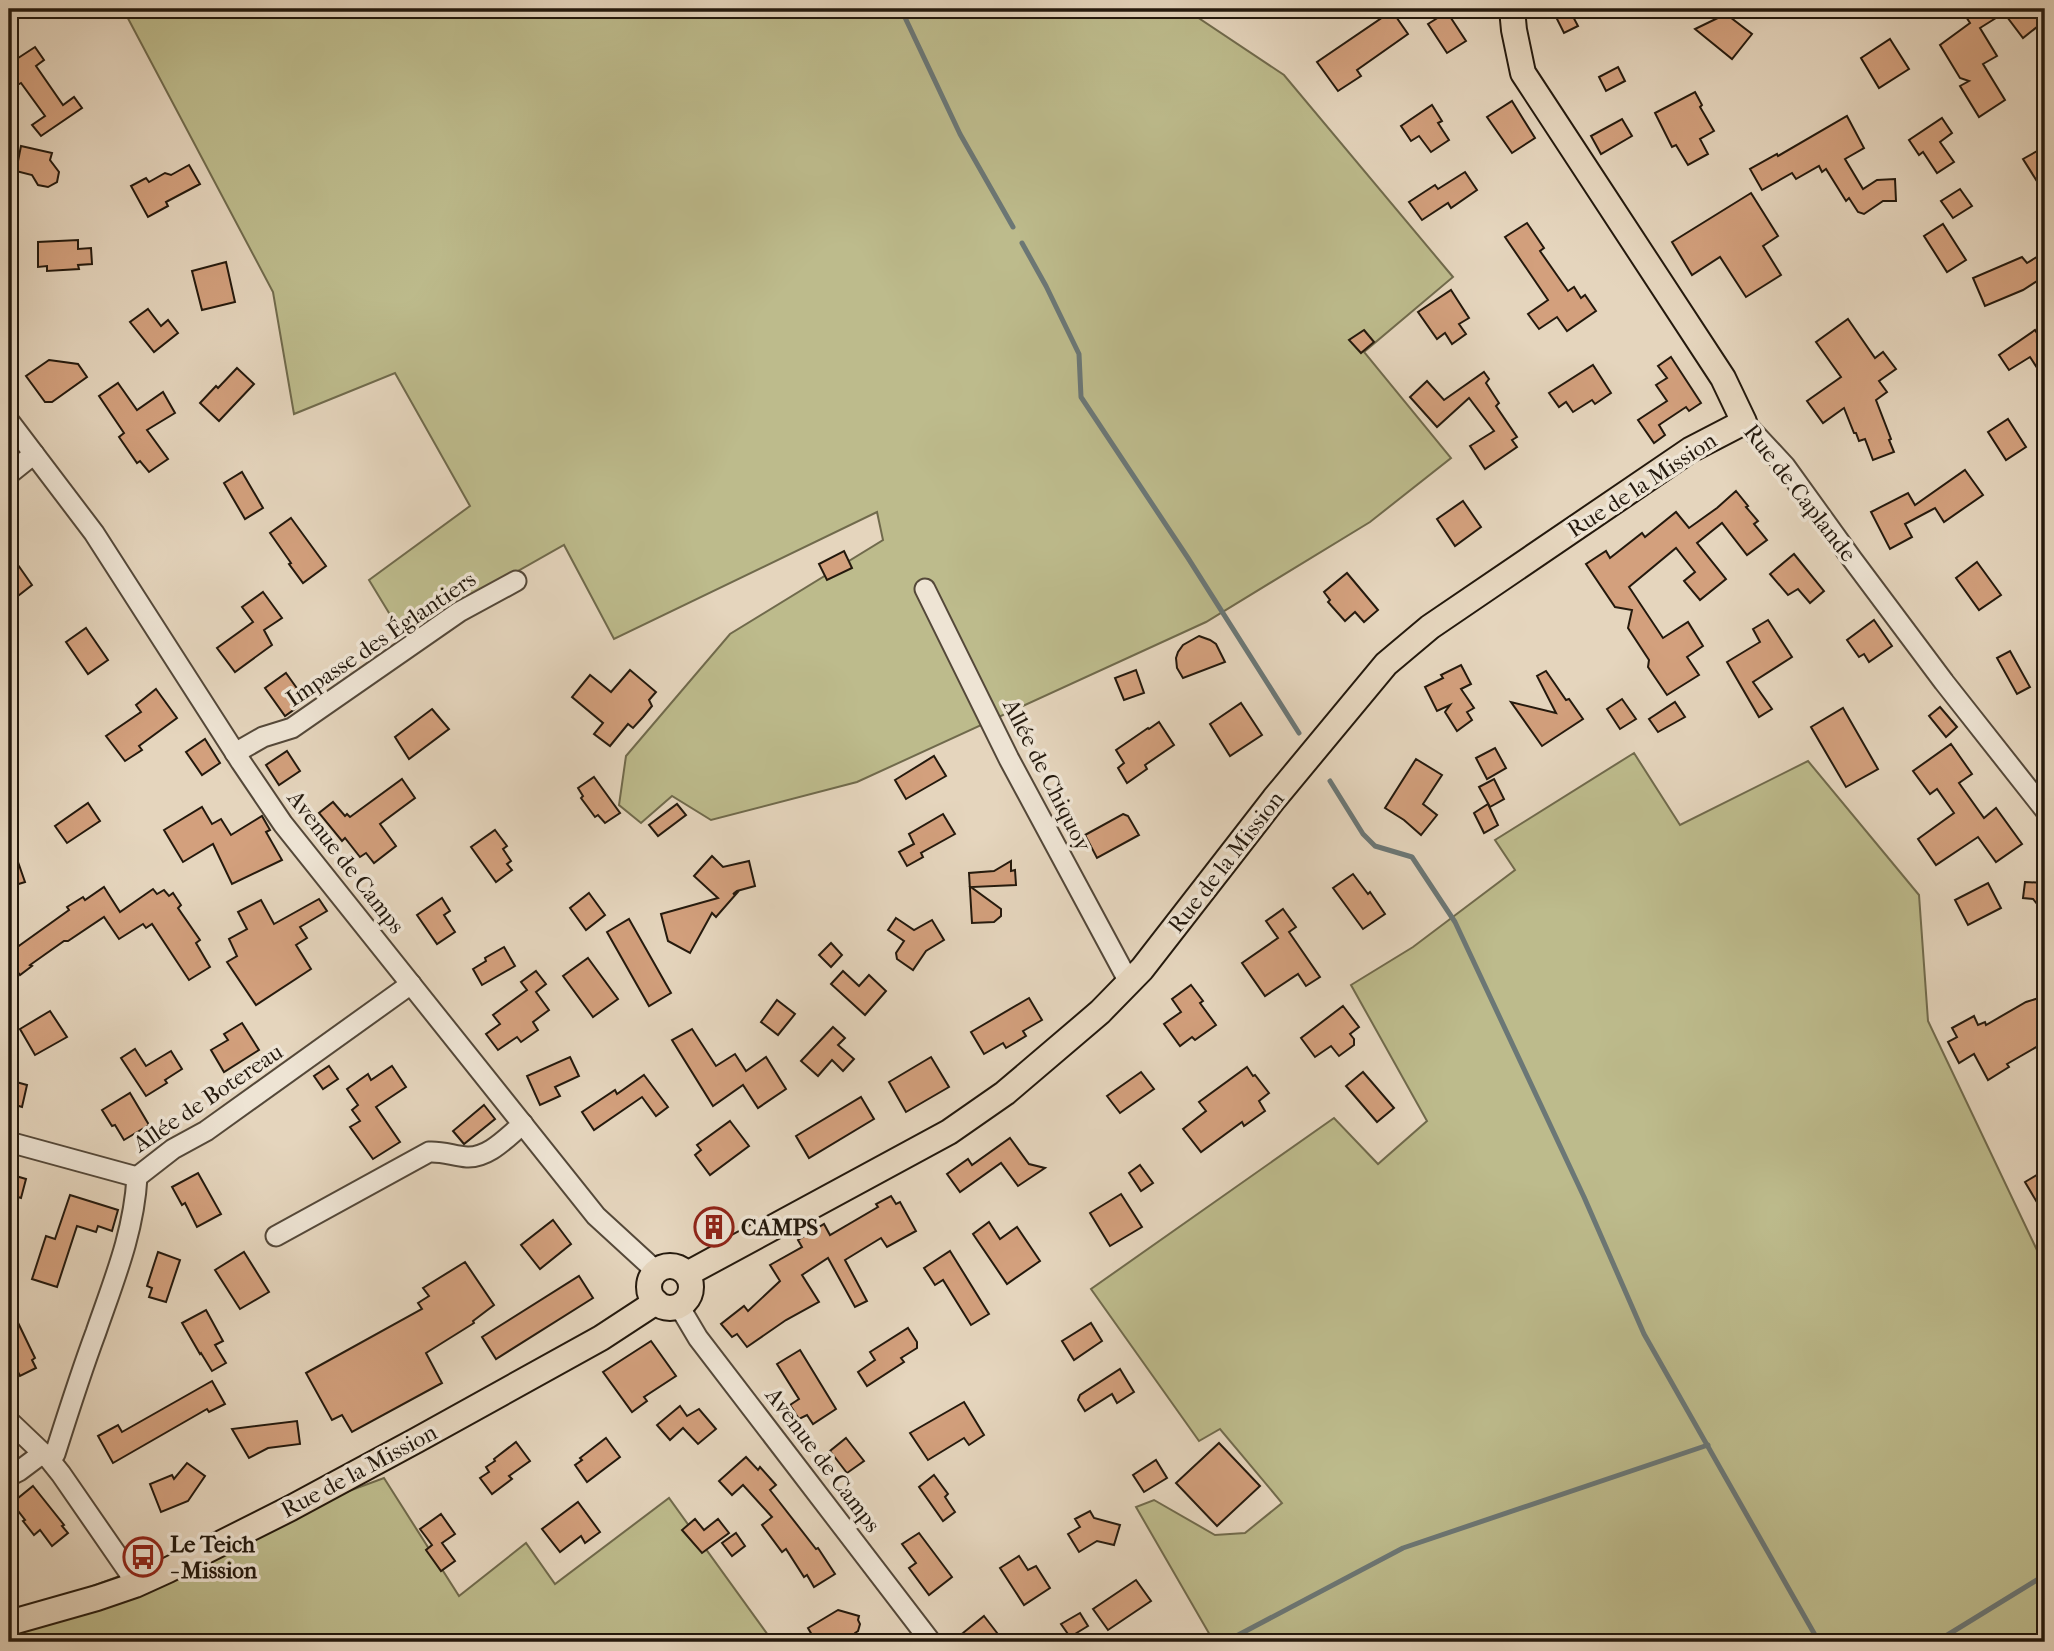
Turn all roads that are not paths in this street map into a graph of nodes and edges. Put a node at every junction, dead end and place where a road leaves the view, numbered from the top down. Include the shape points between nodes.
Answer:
1 (1512, 9) edge
2 (9, 421) edge
3 (1744, 422) junction
4 (34, 454) junction
5 (9, 474) edge
6 (516, 582) dead end
7 (925, 589) dead end
8 (235, 753) junction
9 (2045, 810) edge
10 (1129, 982) junction
11 (411, 984) junction
12 (523, 1124) junction
13 (9, 1142) edge
14 (137, 1177) junction
15 (276, 1236) dead end
16 (656, 1271) junction
17 (687, 1274) junction
18 (667, 1304) junction
19 (9, 1421) edge
20 (46, 1456) junction
21 (9, 1476) edge
22 (135, 1585) junction
23 (9, 1623) edge
24 (931, 1642) edge

1 - 3 main road, Rue de Caplande via 1523,73 1723,378
2 - 4 street, Avenue de Camps
3 - 9 street, Rue de Caplande via 1786,466
3 - 10 main road, Rue de la Mission via 1690,450 1430,627 1386,664
4 - 5 street
4 - 8 street, Avenue de Camps via 94,533
6 - 8 street, Impasse des Églantiers via 459,612 292,728
7 - 10 street, Allée de Chiquoy via 1009,759
8 - 11 street, Avenue de Camps via 283,824
10 - 17 main road, Rue de la Mission via 1005,1093 949,1132
11 - 12 street, Avenue de Camps
11 - 14 street, Allée de Botereau
12 - 15 street via 491,1150 474,1157 429,1152
12 - 16 street, Avenue de Camps via 596,1216
13 - 14 street
14 - 20 street, Allée de Botereau via 132,1221 121,1258 54,1454
16 - 17 main road via 668,1265
16 - 18 main road via 649,1290
17 - 18 main road via 691,1292 684,1302
18 - 22 main road, Rue de la Mission via 279,1514
18 - 24 street, Avenue de Camps via 698,1338
19 - 20 street
20 - 21 street
20 - 22 street
22 - 23 main road, Rue de la Mission

